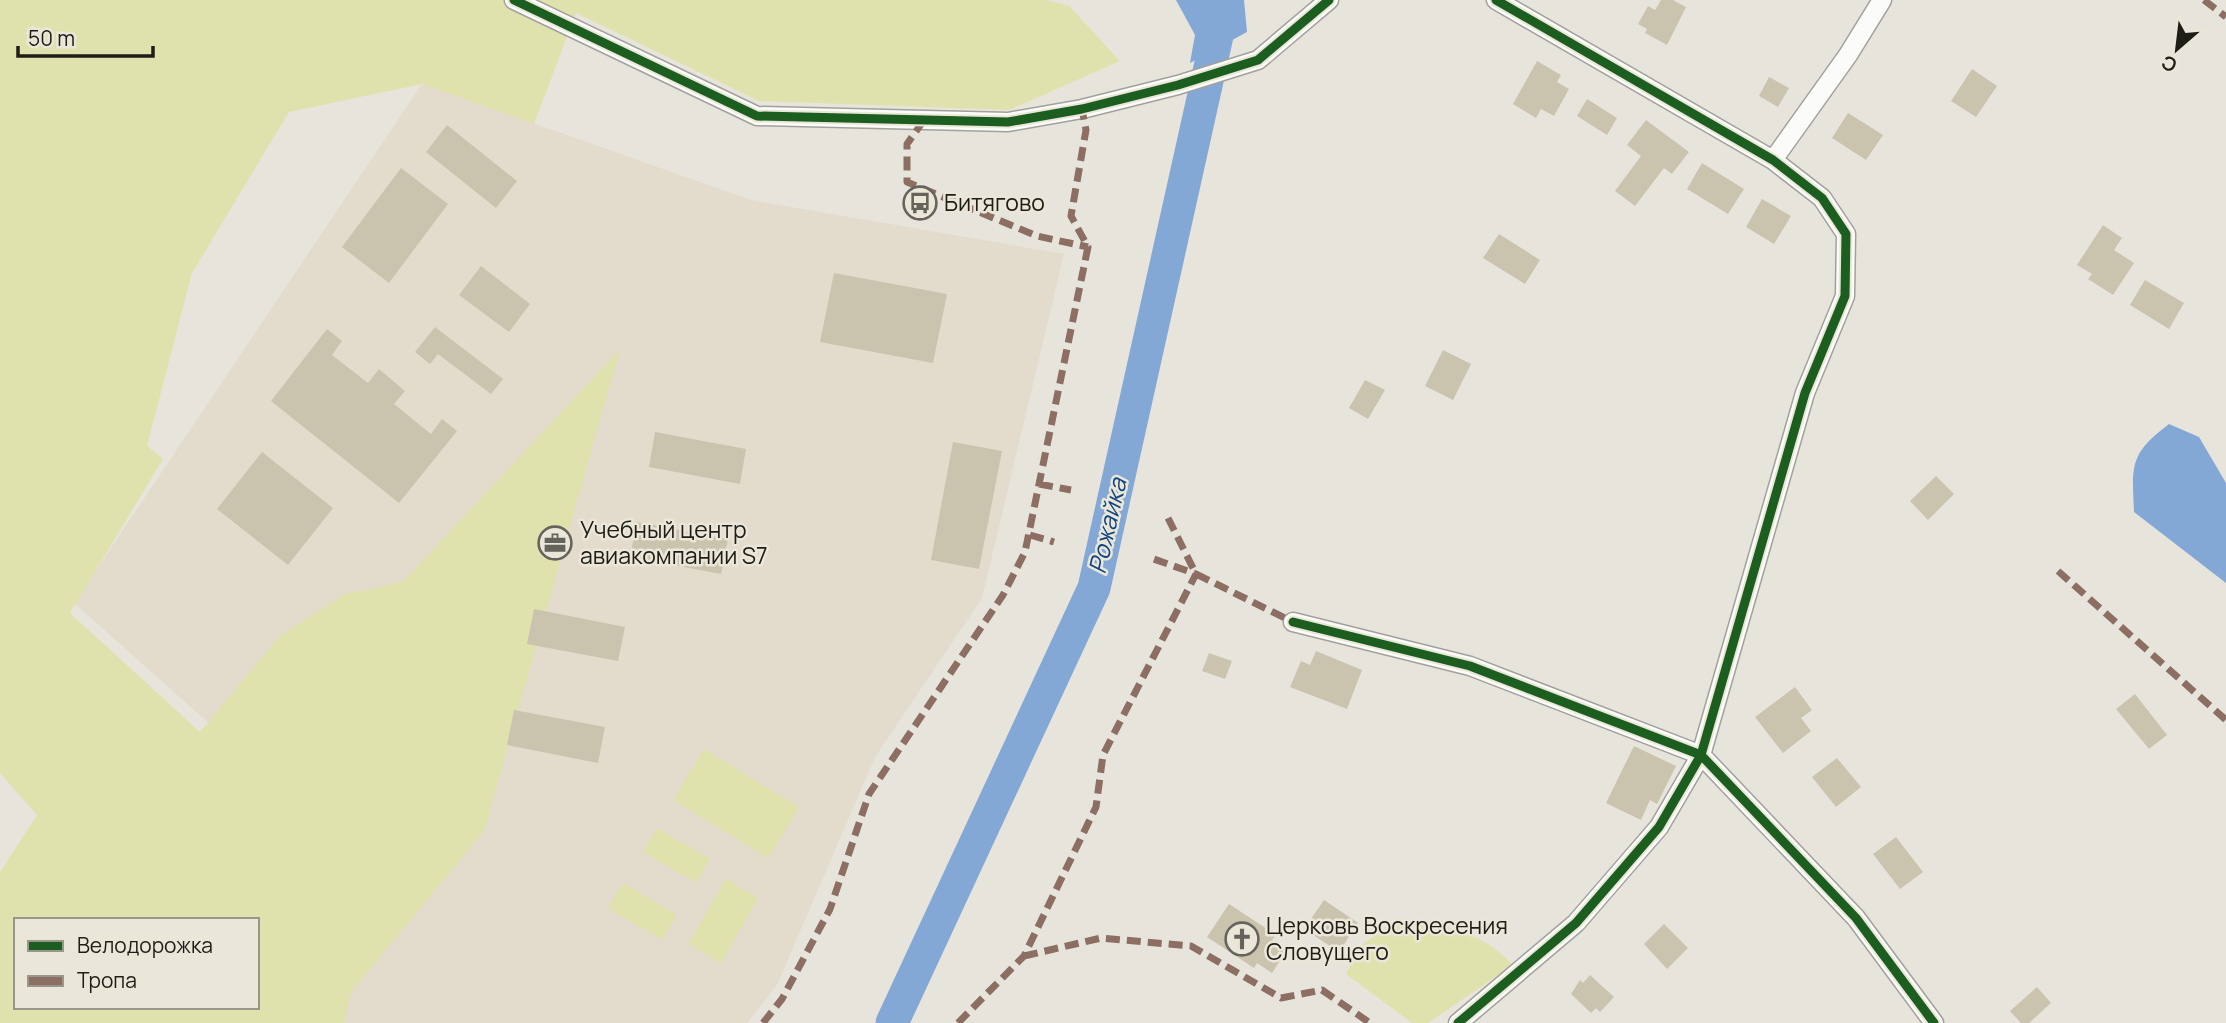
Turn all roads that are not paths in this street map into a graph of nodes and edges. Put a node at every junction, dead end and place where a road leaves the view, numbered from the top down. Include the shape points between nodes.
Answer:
1 (514, 0) edge
2 (1329, 0) edge
3 (1496, 0) edge
4 (1882, 0) edge
5 (1773, 160) junction
6 (1293, 622) dead end
7 (1701, 755) junction
8 (1458, 1023) edge
9 (1934, 1023) edge

1 - 2 street via 757,116 1007,122 1083,109 1258,60
3 - 5 street
4 - 5 street
5 - 7 street via 1822,198 1846,234 1845,296 1805,393
6 - 7 street via 1471,666
7 - 8 street via 1659,827 1576,923
7 - 9 street via 1856,918

